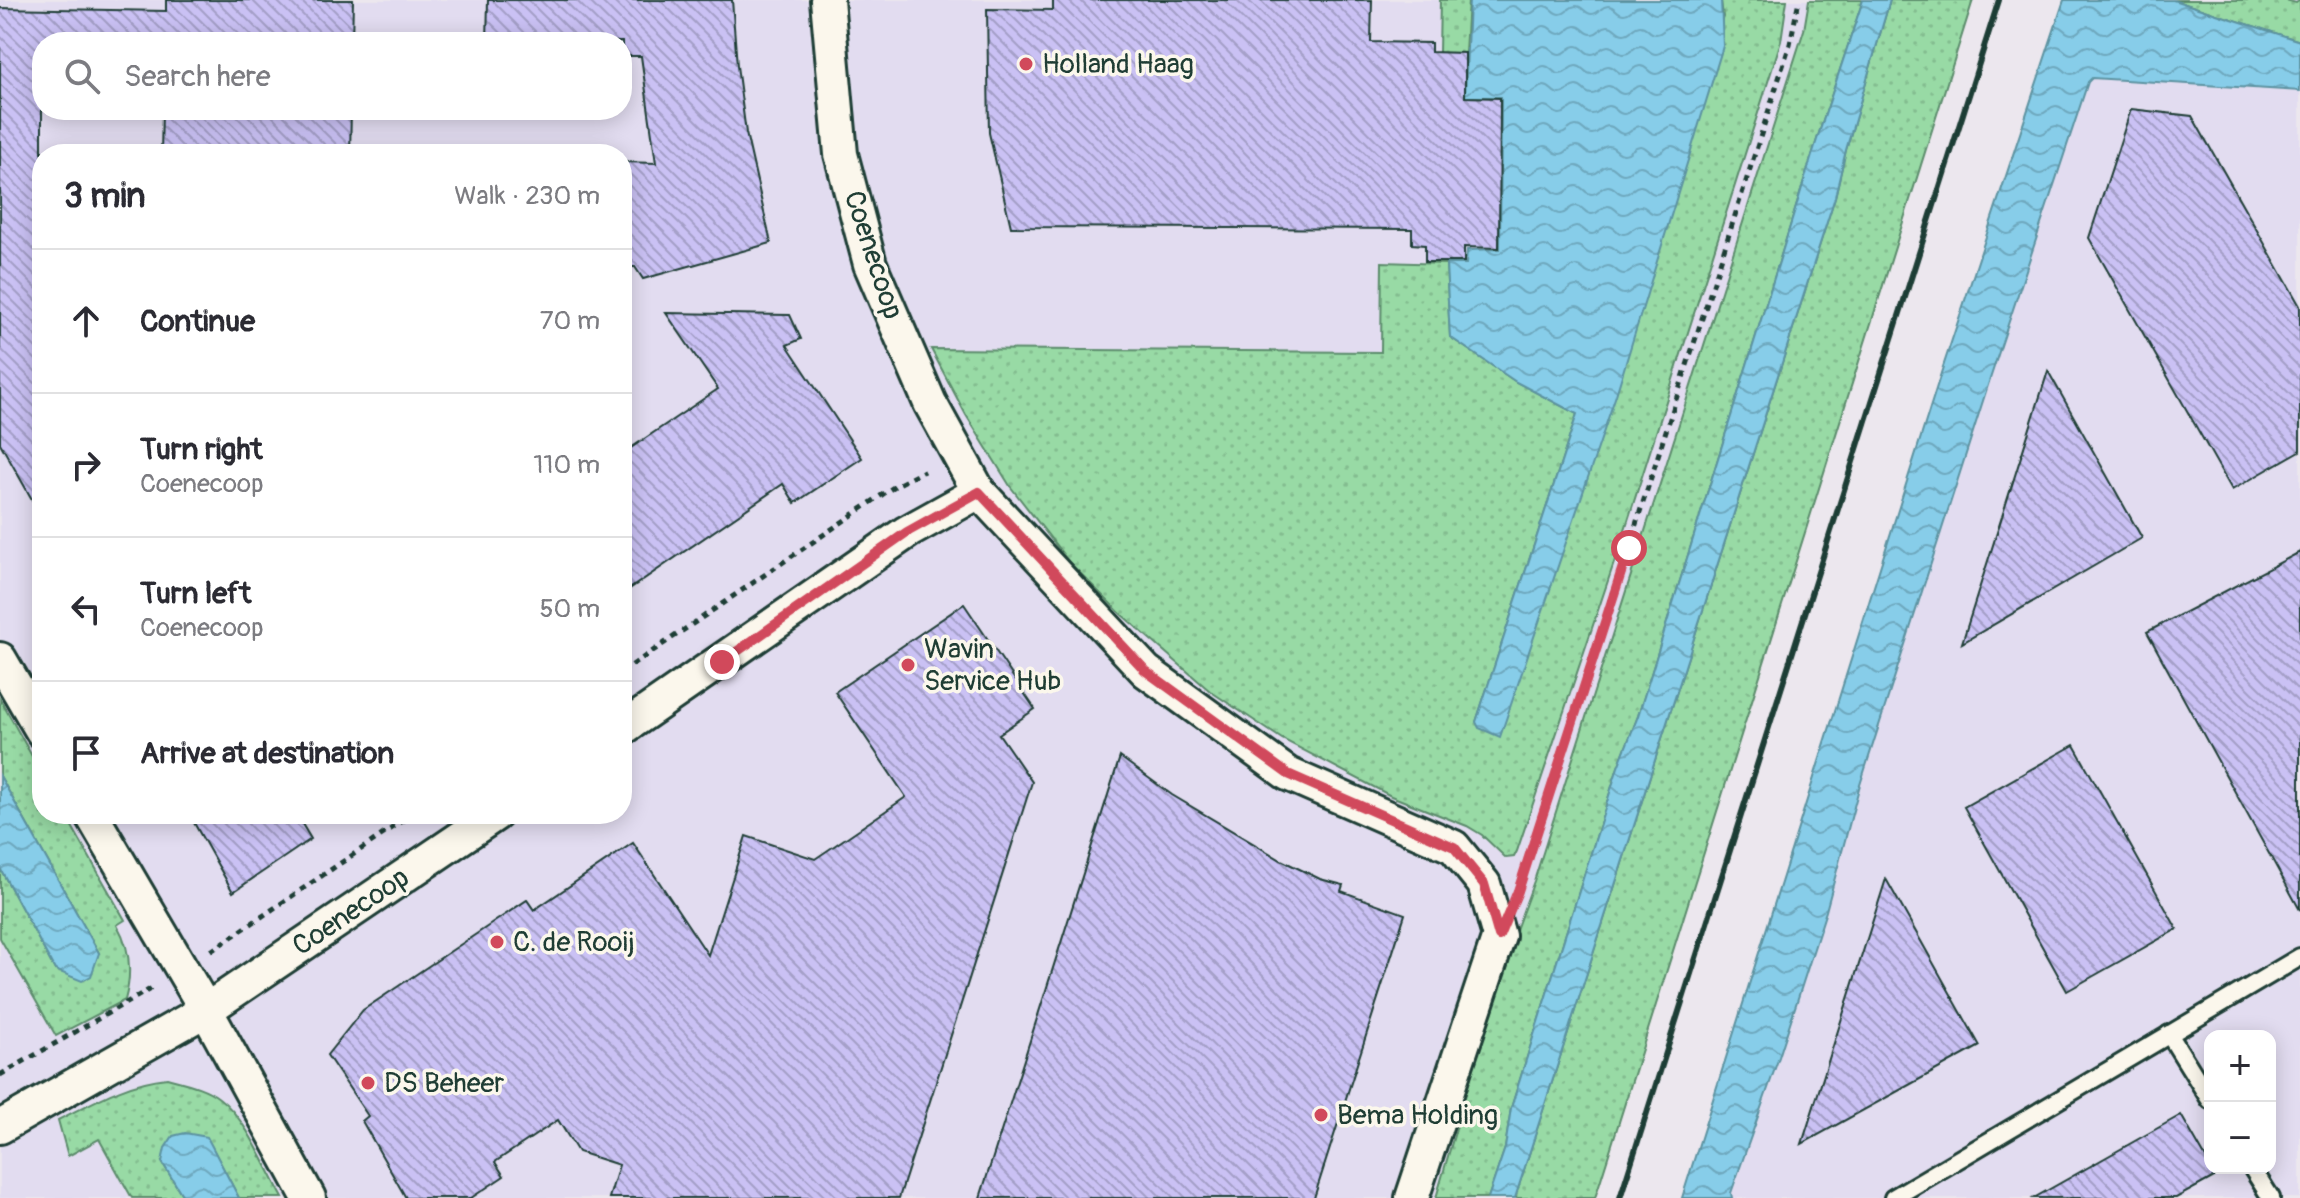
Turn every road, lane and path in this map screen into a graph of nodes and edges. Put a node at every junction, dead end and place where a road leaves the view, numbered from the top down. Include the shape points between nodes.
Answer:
1 (827, 0) edge
2 (1799, 0) edge
3 (958, 453) junction
4 (979, 492) junction
5 (0, 659) edge
6 (632, 665) edge
7 (32, 714) edge
8 (632, 722) edge
9 (97, 824) edge
10 (481, 824) edge
11 (1499, 936) junction
12 (2300, 957) edge
13 (206, 1010) junction
14 (2169, 1034) junction
15 (2204, 1090) edge
16 (0, 1127) edge
17 (2256, 1174) edge
18 (309, 1198) edge
19 (1412, 1198) edge
20 (1893, 1198) edge
21 (2271, 1198) edge

1 - 3 street, Coenecoop via 841,154 870,264 930,403
2 - 11 path via 1790,44 1657,459
3 - 4 street, Coenecoop
3 - 6 path via 895,486
4 - 8 street via 907,532
4 - 11 street, Coenecoop via 1146,671 1288,774 1454,847 1484,884
5 - 7 street
9 - 13 street
10 - 13 street, Coenecoop
11 - 19 street
12 - 14 lane
13 - 16 street, Coenecoop
13 - 18 street
14 - 15 lane
14 - 20 lane
17 - 21 lane

